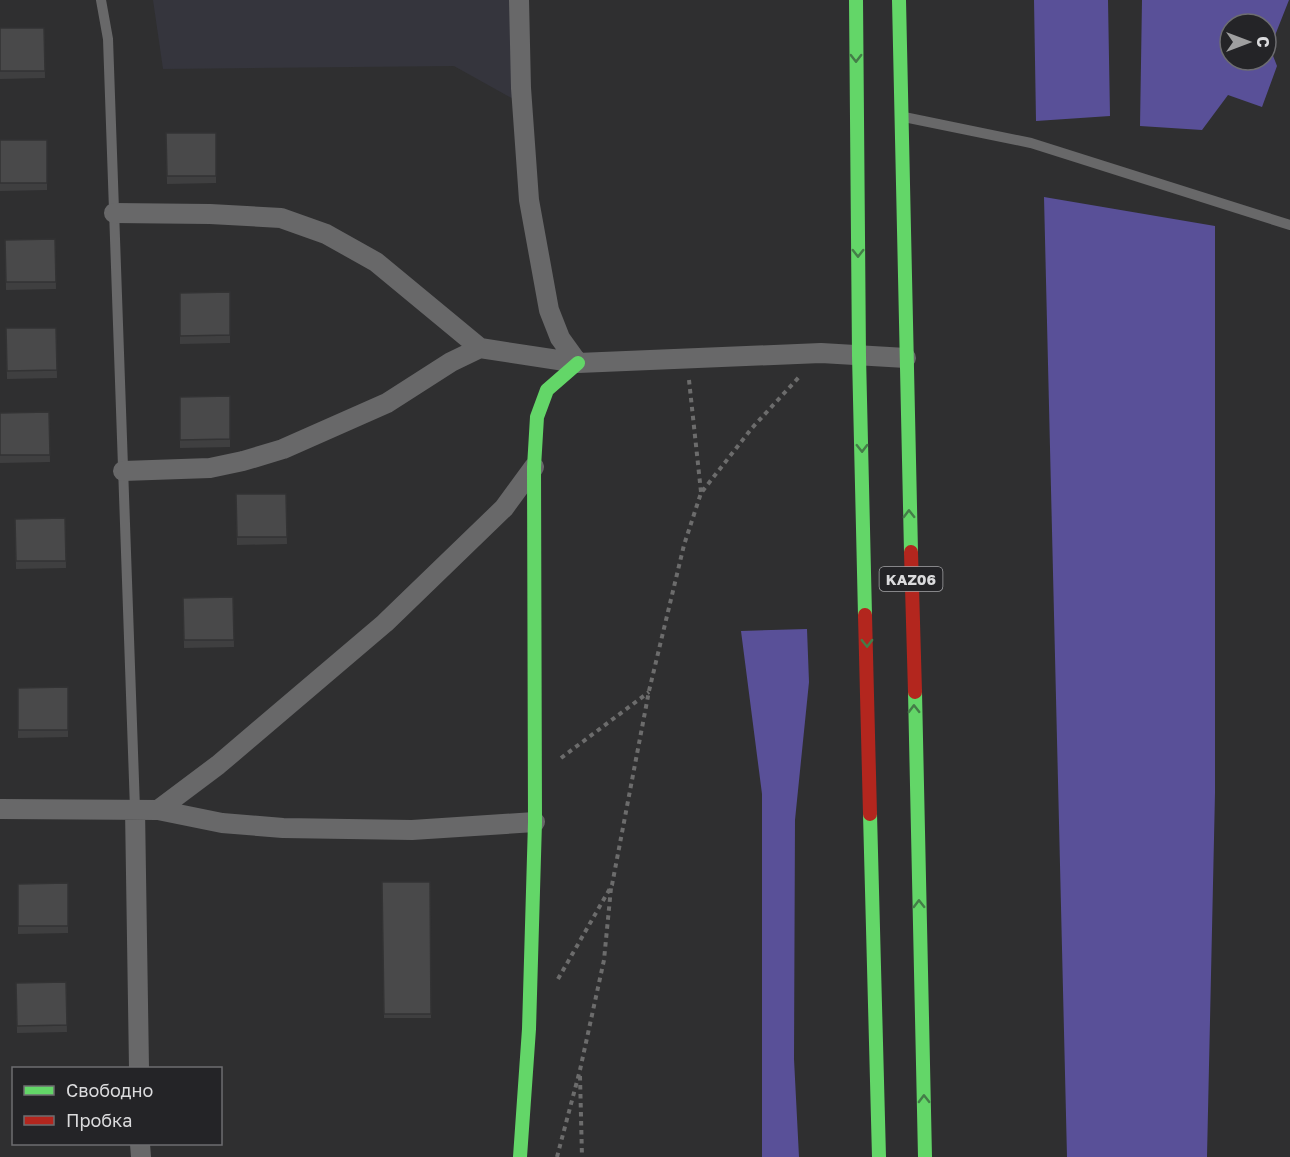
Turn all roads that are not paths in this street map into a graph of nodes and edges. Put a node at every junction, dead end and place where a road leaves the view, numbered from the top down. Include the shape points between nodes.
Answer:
1 (101, 0) edge
2 (519, 0) edge
3 (856, 0) edge
4 (899, 0) edge
5 (901, 117) junction
6 (114, 213) junction
7 (1290, 225) edge
8 (480, 348) junction
9 (859, 356) junction
10 (906, 358) junction
11 (578, 363) junction
12 (534, 467) junction
13 (123, 471) junction
14 (135, 808) junction
15 (0, 809) edge
16 (158, 810) junction
17 (535, 822) junction
18 (139, 1067) edge
19 (520, 1157) edge
20 (879, 1157) edge
21 (925, 1157) edge

1 - 6 lane via 108,39
2 - 11 street via 529,200 549,310 560,338
3 -> 9 main road, KАZ06
4 - 5 main road, KАZ06
5 - 7 lane via 1031,143
5 - 10 main road, KАZ06
6 - 8 street via 281,218 326,234 376,262
6 - 13 lane
8 - 11 street
8 - 13 street via 387,403 282,449 210,468
9 - 10 street
9 - 11 street via 821,353
9 -> 20 main road, KАZ06
21 -> 10 main road, KАZ06
11 - 12 main road via 547,390 537,417
12 - 16 street via 504,508 385,623 218,765
12 - 17 main road
13 - 14 lane
14 - 15 street
14 - 16 street
14 - 18 street
16 - 17 street via 222,823 283,828 412,830
17 - 19 main road via 530,1029

